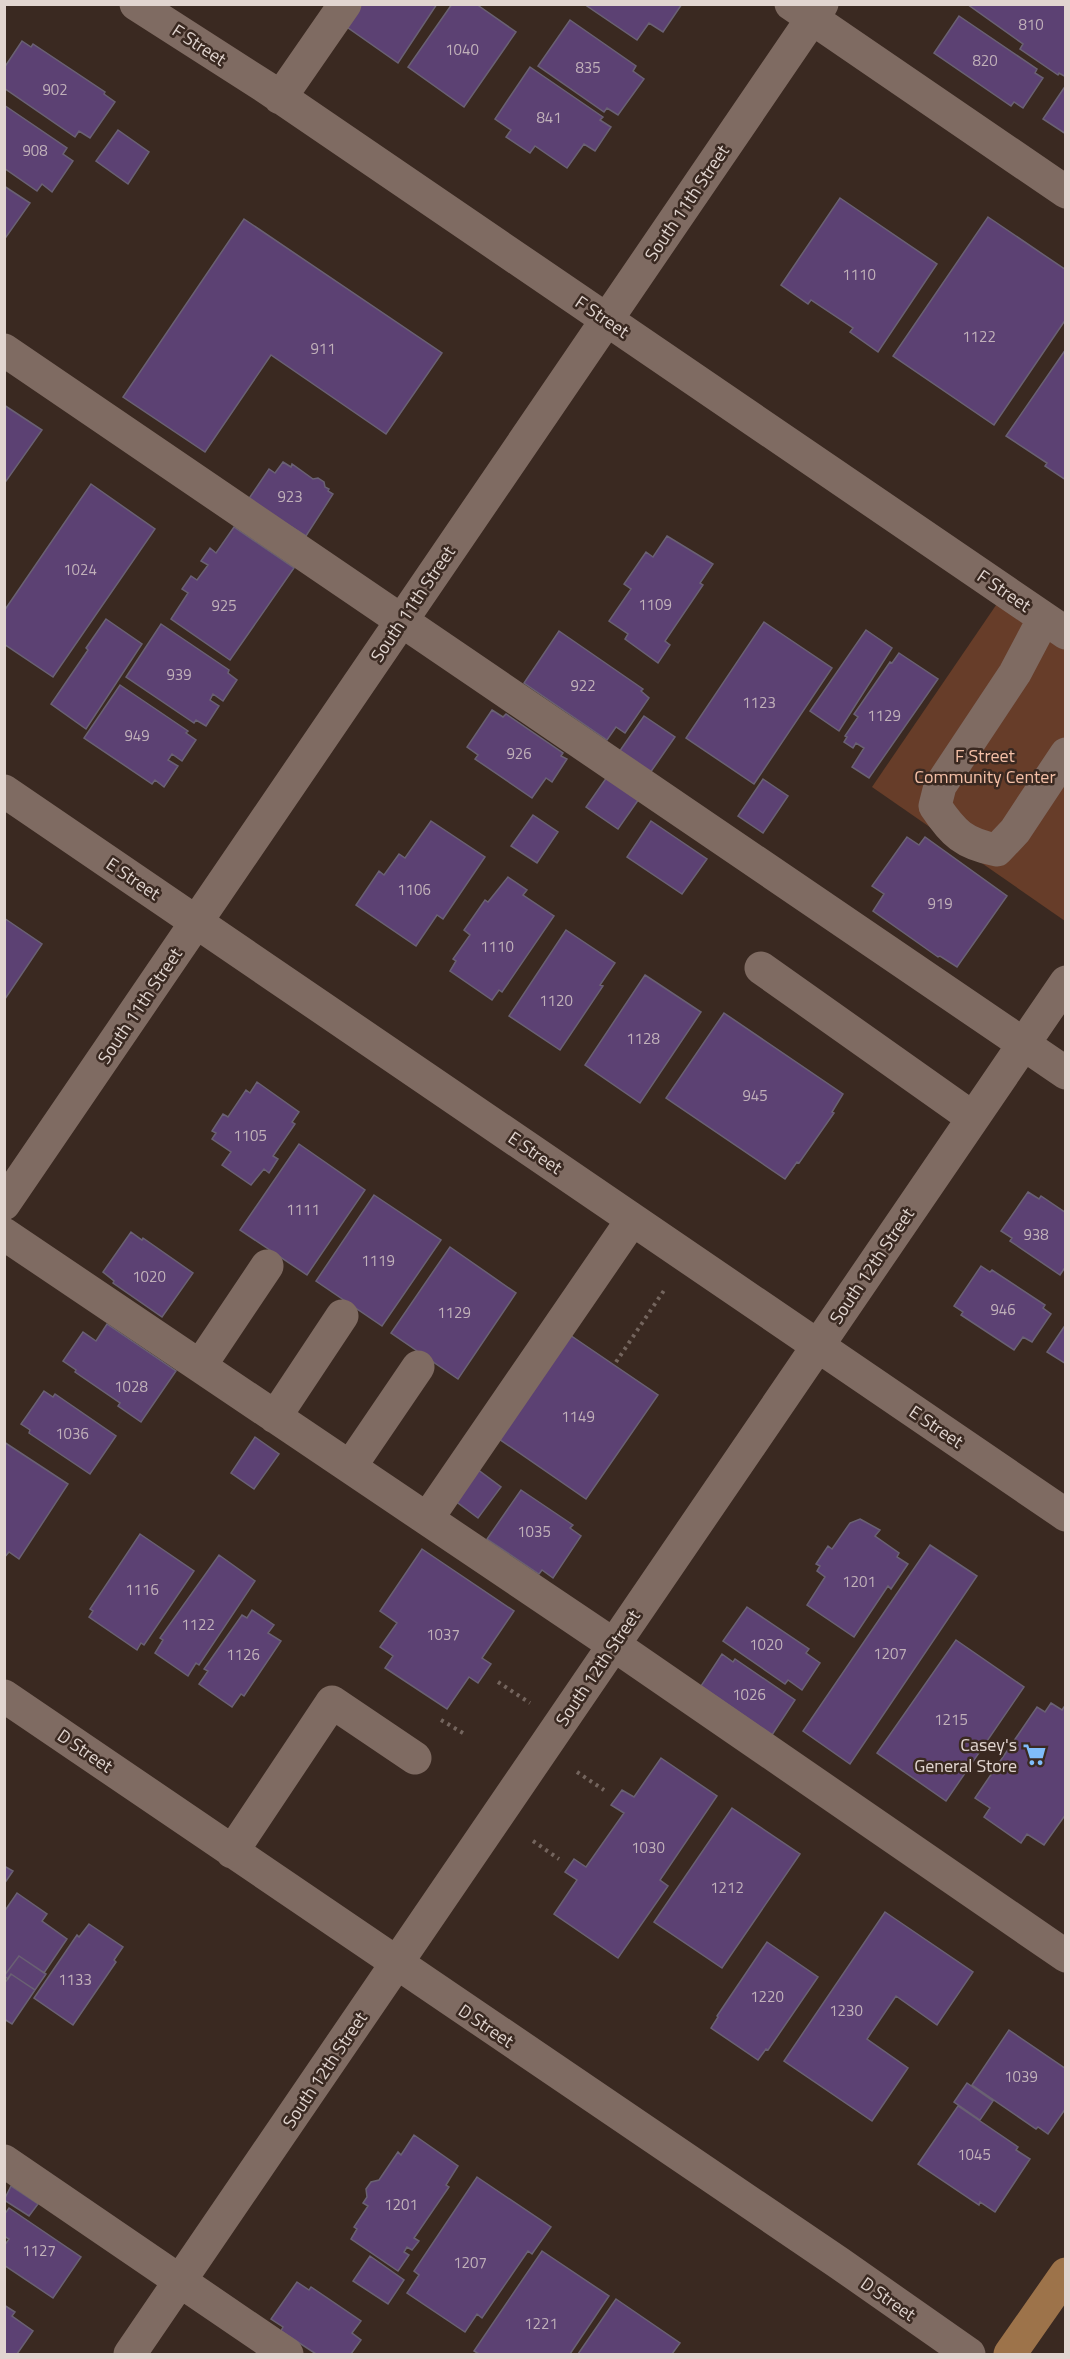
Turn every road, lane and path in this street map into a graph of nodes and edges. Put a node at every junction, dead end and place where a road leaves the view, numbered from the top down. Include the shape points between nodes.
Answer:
1 (136, 4) edge
2 (345, 4) edge
3 (809, 9) edge
4 (280, 98) junction
5 (1065, 192) edge
6 (607, 320) junction
7 (4, 350) edge
8 (401, 622) junction
9 (1055, 626) edge
10 (1065, 754) edge
11 (4, 791) edge
12 (197, 922) junction
13 (761, 968) dead end
14 (1065, 982) edge
15 (1023, 1044) junction
16 (1065, 1073) edge
17 (973, 1118) junction
18 (4, 1204) edge
19 (632, 1220) junction
20 (4, 1234) edge
21 (267, 1266) dead end
22 (665, 1289) dead end
23 (342, 1316) dead end
24 (817, 1346) junction
25 (616, 1362) dead end
26 (200, 1366) junction
27 (418, 1367) dead end
28 (275, 1416) junction
29 (350, 1467) junction
30 (1065, 1515) edge
31 (427, 1519) junction
32 (614, 1645) junction
33 (498, 1682) dead end
34 (4, 1696) edge
35 (530, 1703) dead end
36 (441, 1720) dead end
37 (463, 1733) dead end
38 (415, 1758) dead end
39 (577, 1772) dead end
40 (604, 1790) dead end
41 (533, 1841) dead end
42 (232, 1852) junction
43 (558, 1859) dead end
44 (1064, 1950) edge
45 (397, 1964) junction
46 (4, 2161) edge
47 (1065, 2274) edge
48 (180, 2282) junction
49 (130, 2355) edge
50 (287, 2355) edge
51 (969, 2355) edge
52 (1010, 2355) edge

1 - 4 street, F Street
2 - 4 street
3 - 5 street
3 - 6 street, South 11th Street
4 - 6 street, F Street
6 - 8 street, South 11th Street
6 - 9 street, F Street
7 - 8 street
8 - 12 street, South 11th Street
8 - 15 street
9 - 10 street via 1015,673 940,786 935,806 950,828 976,846 997,850 1015,831
11 - 12 street, E Street
12 - 18 street, South 11th Street
12 - 19 street, E Street
13 - 17 street
14 - 15 street, South 12th Street
15 - 16 street
15 - 17 street, South 12th Street
17 - 24 street, South 12th Street
19 - 24 street, E Street
19 - 31 street
20 - 26 street
21 - 26 street
22 - 25 path
23 - 28 street
24 - 30 street, E Street
24 - 32 street, South 12th Street
26 - 28 street
27 - 29 street
28 - 29 street
29 - 31 street
31 - 32 street
32 - 44 street
32 - 45 street, South 12th Street
33 - 35 path
34 - 42 street, D Street
36 - 37 path
38 - 42 street via 332,1702
39 - 40 path
41 - 43 path
42 - 45 street, D Street
45 - 48 street, South 12th Street
45 - 51 street, D Street
46 - 48 street
47 - 52 main road
48 - 49 street, South 12th Street
48 - 50 street

